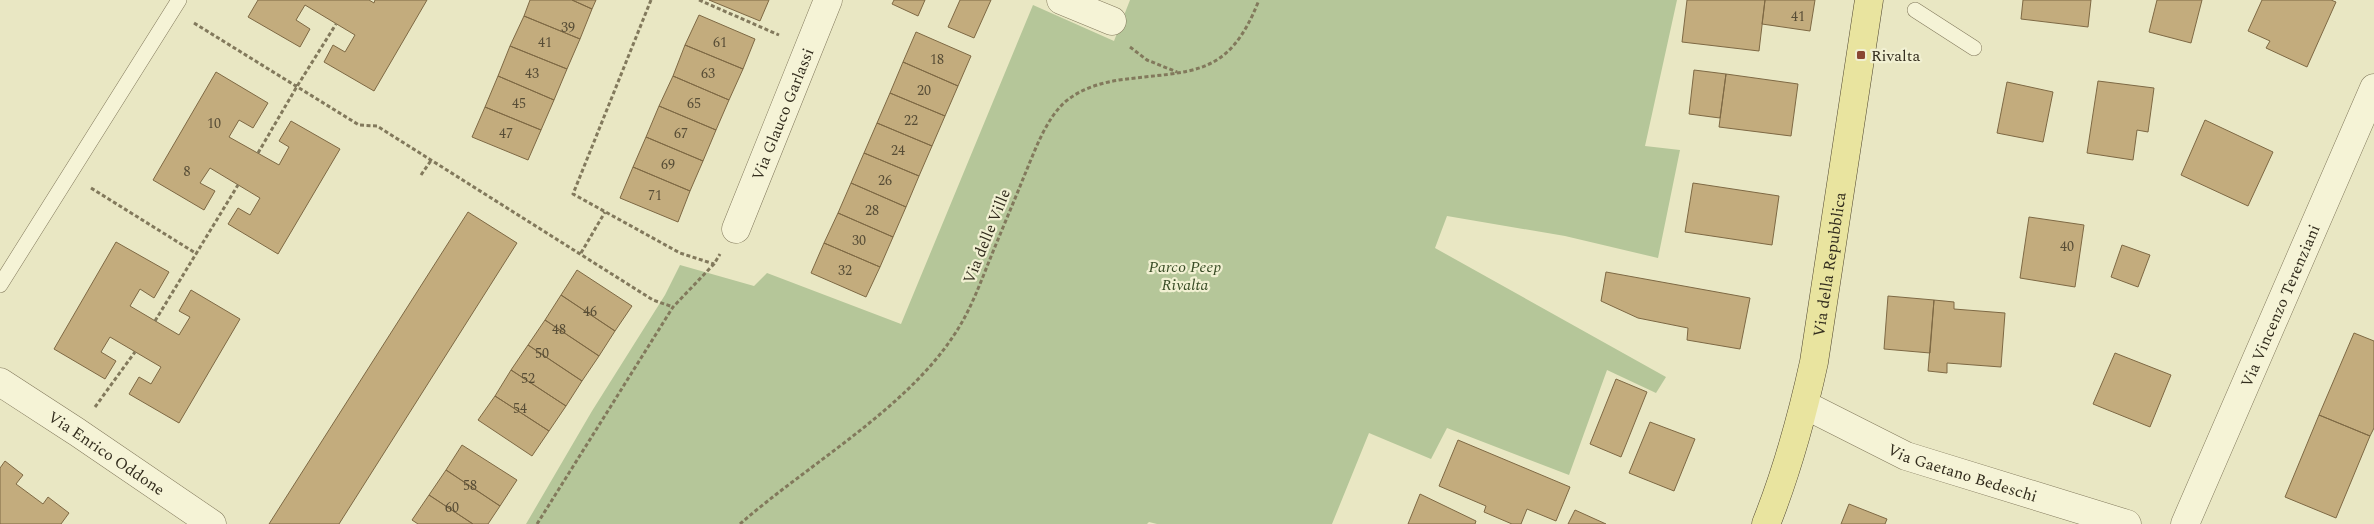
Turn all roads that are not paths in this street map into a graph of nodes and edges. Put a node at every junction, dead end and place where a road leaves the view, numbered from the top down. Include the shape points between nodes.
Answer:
1 (828, 0) edge
2 (1061, 0) edge
3 (1869, 0) edge
4 (176, 5) edge
5 (1915, 10) dead end
6 (1112, 21) road end
7 (1974, 48) dead end
8 (2374, 88) edge
9 (736, 229) road end
10 (0, 286) edge
11 (0, 382) edge
12 (1805, 405) junction
13 (212, 524) edge
14 (1766, 524) edge
15 (2127, 524) edge
16 (2185, 524) edge

1 - 9 street, Via Glauco Garlassi
2 - 6 street
3 - 12 main road, Via della Repubblica
4 - 10 lane
5 - 7 lane
8 - 16 street, Via Vincenzo Terenziani
11 - 13 street, Via Enrico Oddone
12 - 14 main road, Via della Repubblica
12 - 15 street, Via Gaetano Bedeschi via 1906,456

